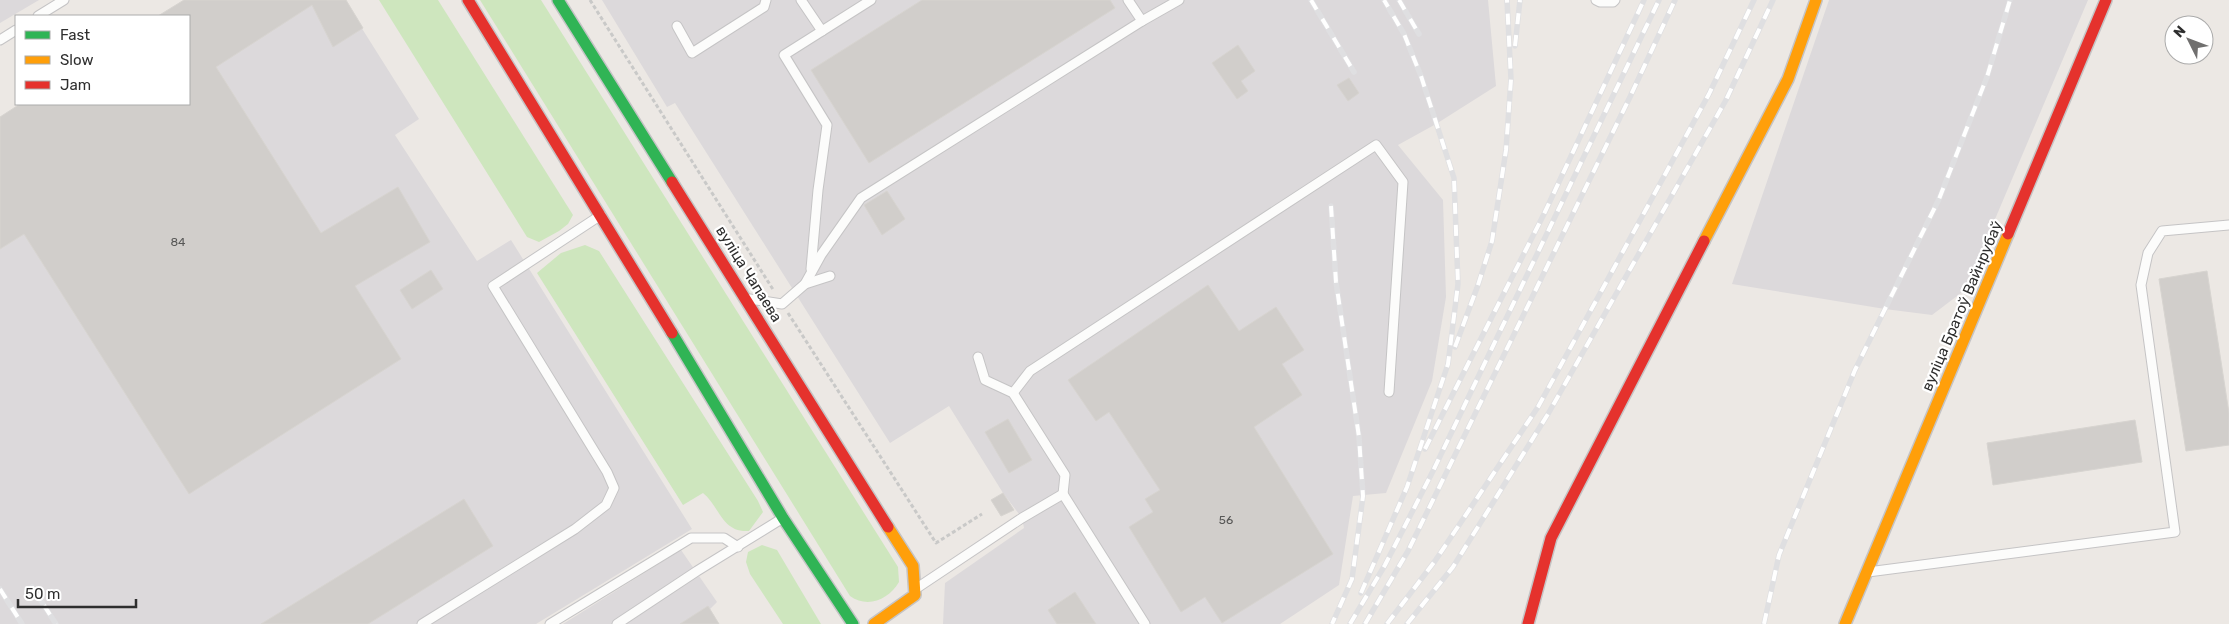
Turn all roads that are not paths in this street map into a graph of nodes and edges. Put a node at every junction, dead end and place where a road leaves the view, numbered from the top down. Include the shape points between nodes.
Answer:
1 (64, 0) edge
2 (468, 0) edge
3 (558, 0) edge
4 (766, 0) edge
5 (801, 0) edge
6 (871, 0) edge
7 (1128, 0) edge
8 (1179, 0) edge
9 (1596, 0) edge
10 (1615, 0) edge
11 (1816, 0) edge
12 (2106, 0) edge
13 (40, 15) edge
14 (1142, 21) junction
15 (677, 26) dead end
16 (15, 31) edge
17 (822, 31) junction
18 (0, 40) edge
19 (601, 215) junction
20 (2229, 225) edge
21 (811, 275) junction
22 (830, 276) dead end
23 (806, 284) junction
24 (747, 299) junction
25 (978, 357) dead end
26 (1389, 392) dead end
27 (1014, 393) junction
28 (1063, 494) junction
29 (783, 518) junction
30 (738, 547) junction
31 (1866, 572) junction
32 (914, 590) junction
33 (422, 624) edge
34 (550, 624) edge
35 (617, 624) edge
36 (852, 624) edge
37 (874, 624) edge
38 (1145, 624) edge
39 (1528, 624) edge
40 (1845, 624) edge

1 - 13 lane
2 - 19 street
3 - 24 street, вуліца Чапаева
4 - 15 lane via 764,7 692,53
5 - 17 lane
6 - 17 lane
7 - 14 lane
8 - 14 lane
9 - 10 lane
11 - 39 street via 1788,79 1551,538
12 - 31 street, вуліца Братоў Вайнрубаў
14 - 21 lane via 861,198 821,255
16 - 18 lane
17 - 21 lane via 784,55 827,125
19 - 29 street
19 - 33 lane via 493,286 614,488 606,505 575,529
20 - 31 lane via 2162,231 2148,252 2141,285 2176,532
21 - 23 lane
22 - 23 lane
23 - 24 lane via 782,304
24 - 32 street, вуліца Чапаева via 913,566
25 - 27 lane via 985,380
26 - 27 lane via 1403,182 1376,145 1030,371
27 - 28 lane via 1065,476
28 - 32 lane
28 - 38 lane
29 - 30 lane
29 - 36 street
30 - 34 lane via 724,538 691,538
30 - 35 lane
31 - 40 street, вуліца Братоў Вайнрубаў
32 - 37 street via 915,595

